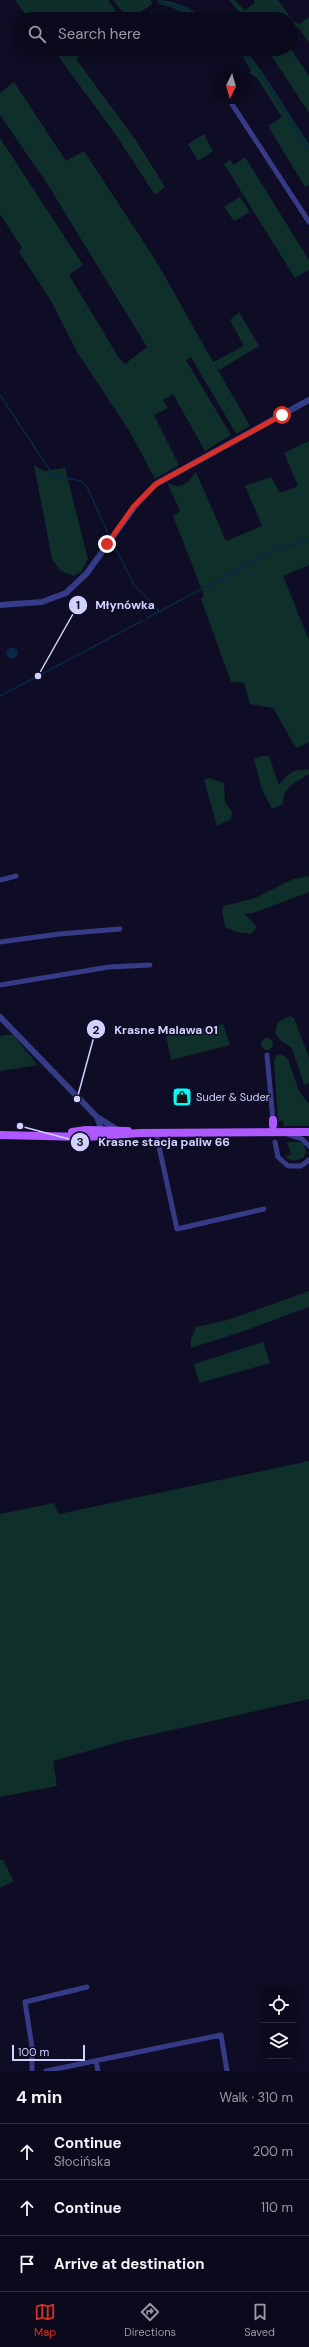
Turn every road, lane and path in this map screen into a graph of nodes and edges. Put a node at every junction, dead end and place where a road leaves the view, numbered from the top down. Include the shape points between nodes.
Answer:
1 (232, 104) edge
2 (309, 222) edge
3 (309, 400) edge
4 (0, 605) edge
5 (16, 876) dead end
6 (0, 880) edge
7 (120, 929) dead end
8 (0, 942) edge
9 (150, 965) dead end
10 (0, 985) edge
11 (0, 1017) edge
12 (268, 1055) dead end
13 (97, 1117) junction
14 (273, 1122) dead end
15 (100, 1130) junction
16 (309, 1132) edge
17 (115, 1133) junction
18 (156, 1133) junction
19 (280, 1133) junction
20 (0, 1135) edge
21 (56, 1135) junction
22 (92, 1137) junction
23 (275, 1142) dead end
24 (309, 1146) edge
25 (309, 1159) edge
26 (264, 1209) dead end
27 (87, 1988) dead end
28 (96, 2061) junction
29 (32, 2071) edge
30 (46, 2071) edge
31 (98, 2071) edge
32 (227, 2071) edge

1 - 2 street
3 - 4 street via 156,484 134,506 87,573 74,587 46,602
5 - 6 street
7 - 8 street
9 - 10 street via 109,967
11 - 13 street
12 - 14 street
13 - 15 street
13 - 17 street
15 - 17 main road
15 - 21 main road
15 - 22 street
16 - 19 main road
17 - 18 main road
17 - 22 main road
18 - 19 main road
18 - 26 street via 177,1229
19 - 24 street via 302,1139
20 - 21 main road
21 - 22 main road
23 - 25 street via 278,1157 288,1166 301,1166
27 - 29 street via 25,2002 32,2047
28 - 30 street
28 - 31 street
28 - 32 street via 221,2035

